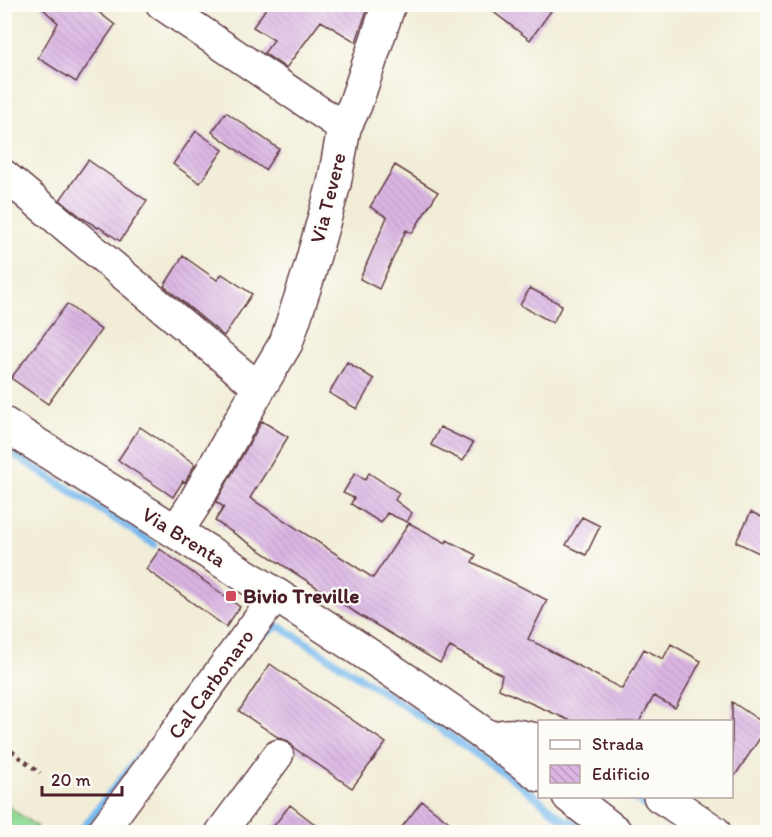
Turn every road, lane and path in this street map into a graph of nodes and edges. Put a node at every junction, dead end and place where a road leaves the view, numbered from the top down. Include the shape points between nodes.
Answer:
1 (161, 4) edge
2 (389, 4) edge
3 (345, 128) junction
4 (4, 176) edge
5 (259, 388) junction
6 (4, 424) edge
7 (176, 532) junction
8 (277, 594) junction
9 (492, 740) junction
10 (538, 741) edge
11 (4, 745) edge
12 (278, 755) dead end
13 (40, 773) dead end
14 (538, 774) edge
15 (571, 798) edge
16 (663, 798) edge
17 (106, 831) edge
18 (221, 832) edge
19 (615, 832) edge
20 (714, 832) edge

1 - 3 street
2 - 3 street, Via Tevere
3 - 5 street, Via Tevere via 334,184 286,343
4 - 5 street
5 - 7 street, Via Tevere
6 - 7 street, Via Brenta
7 - 8 street, Via Brenta
8 - 9 street, Via Brenta
8 - 17 street, Cal Carbonaro
9 - 10 street via 510,735
9 - 14 street, Via Brenta
11 - 13 path
12 - 18 street
15 - 19 street
16 - 20 street

